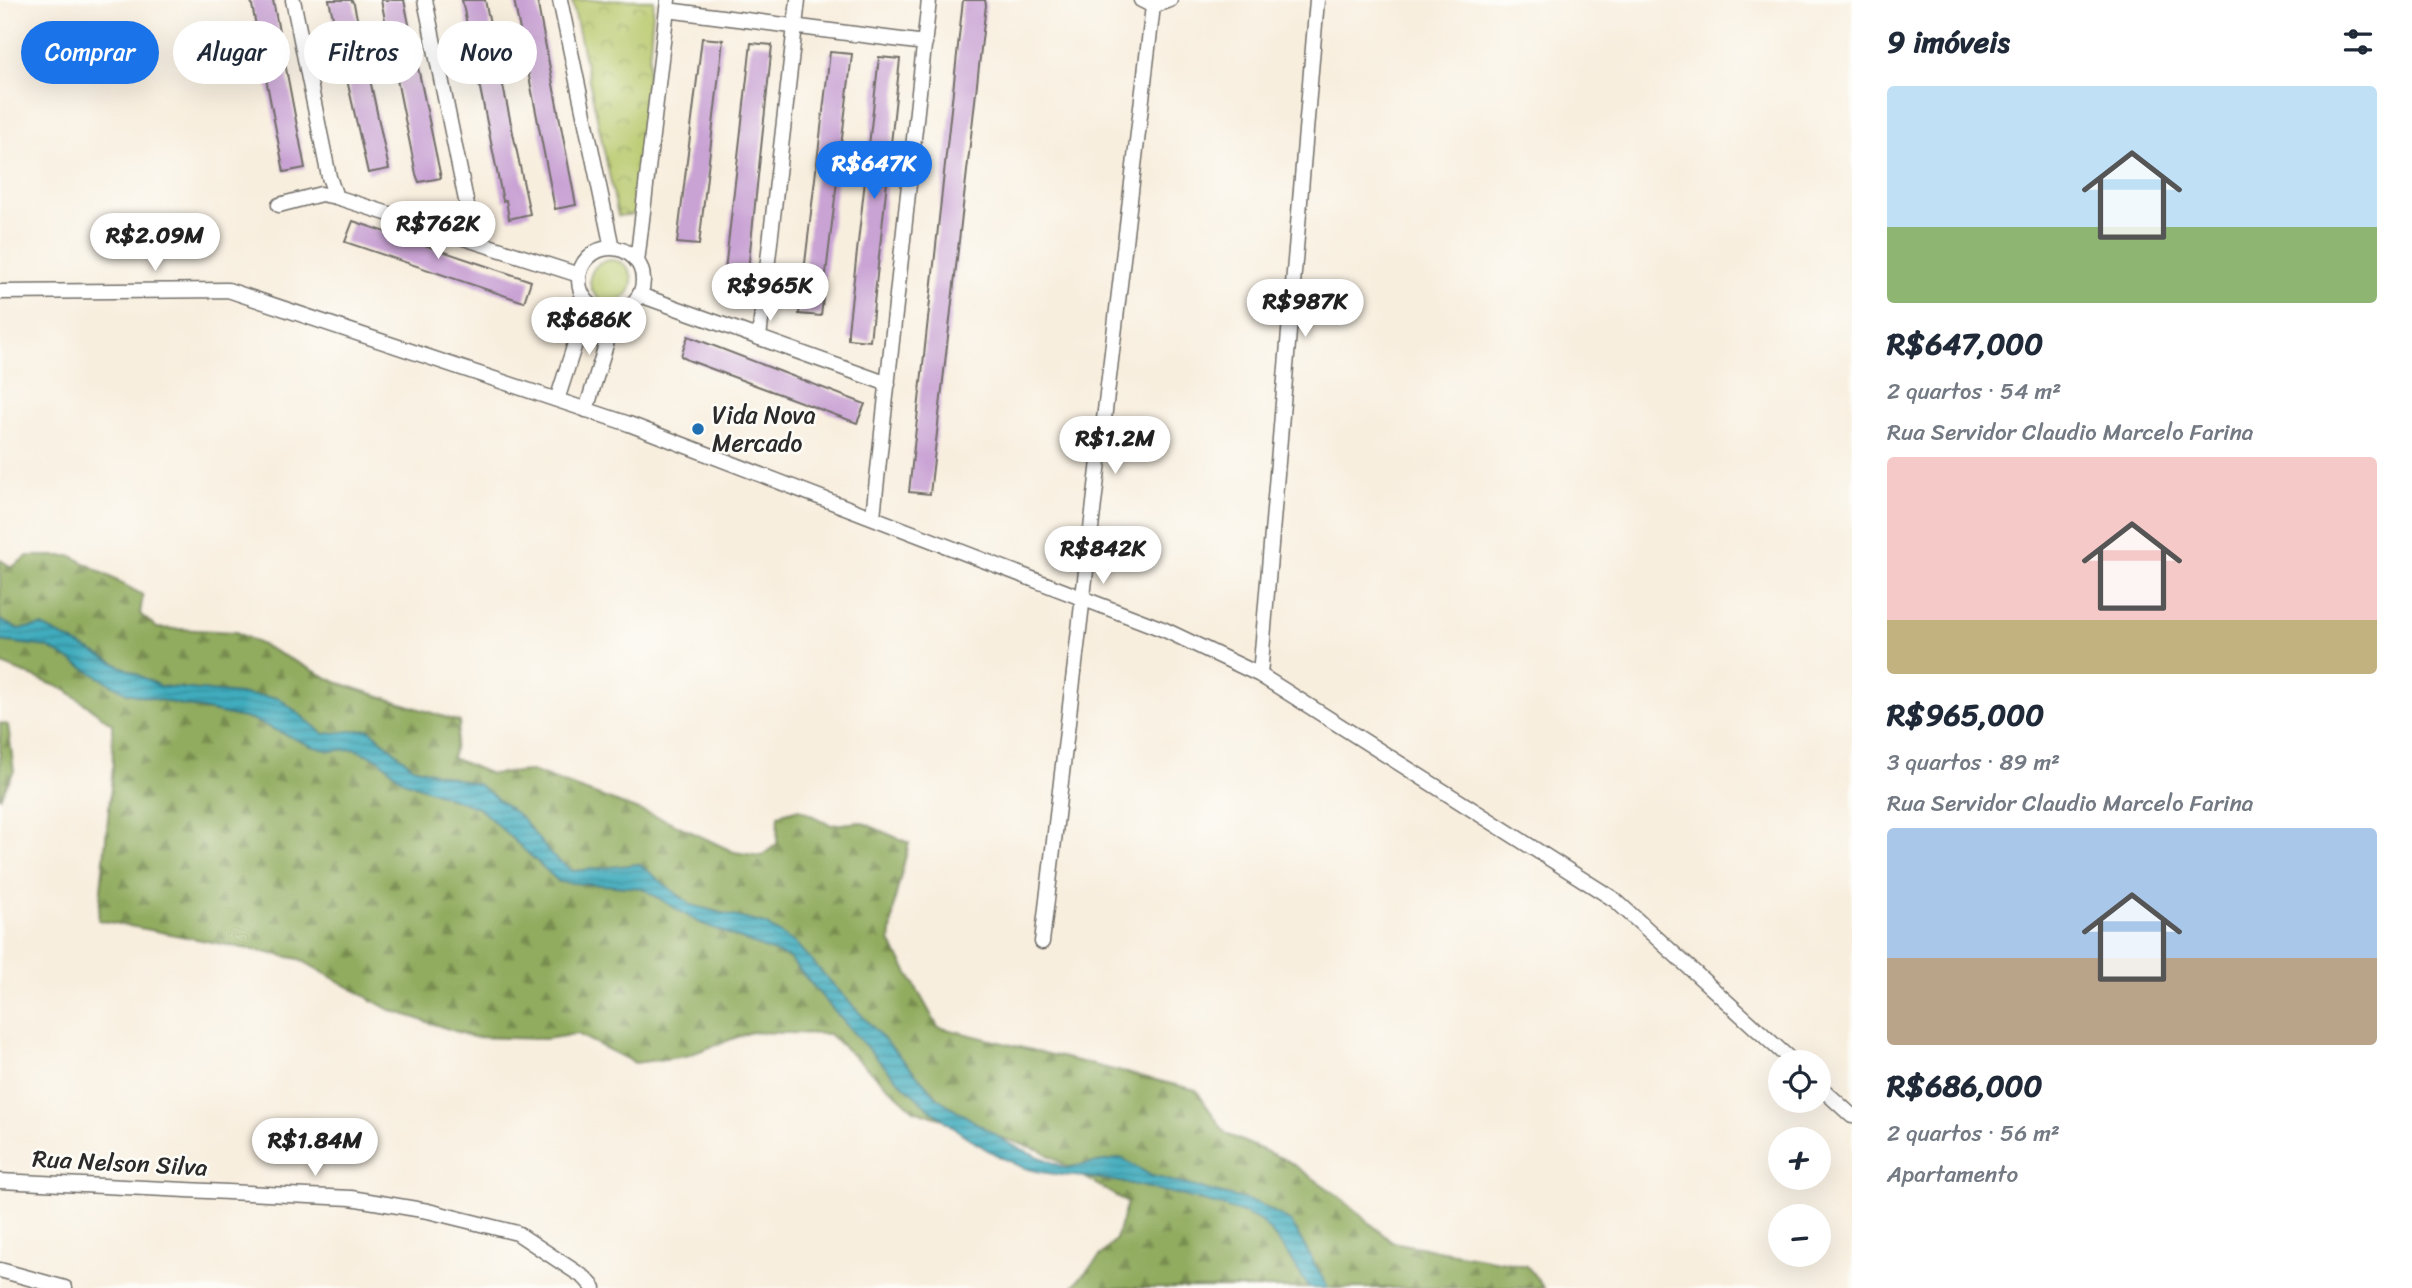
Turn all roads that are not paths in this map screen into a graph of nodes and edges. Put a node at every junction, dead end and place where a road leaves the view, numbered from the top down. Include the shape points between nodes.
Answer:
1 (293, 0) edge
2 (425, 0) edge
3 (559, 0) edge
4 (798, 0) edge
5 (929, 0) edge
6 (1170, 0) edge
7 (1317, 0) edge
8 (1147, 3) edge
9 (667, 5) edge
10 (795, 27) junction
11 (925, 43) junction
12 (336, 197) junction
13 (279, 205) dead end
14 (469, 237) junction
15 (612, 248) junction
16 (638, 262) junction
17 (579, 275) junction
18 (0, 292) edge
19 (640, 295) junction
20 (588, 303) junction
21 (616, 312) junction
22 (760, 338) junction
23 (888, 384) junction
24 (557, 400) junction
25 (586, 410) junction
26 (873, 516) junction
27 (1083, 596) junction
28 (1260, 675) junction
29 (1042, 942) dead end
30 (1780, 1050) edge
31 (1831, 1097) edge
32 (1852, 1116) edge
33 (0, 1181) edge
34 (0, 1270) edge
35 (65, 1288) edge
36 (594, 1288) edge

1 - 12 street
2 - 14 street via 470,220
3 - 15 street
4 - 10 street
5 - 11 street
6 - 8 street
7 - 28 street
8 - 27 street
9 - 10 street
9 - 16 street
10 - 11 street
10 - 22 street
11 - 23 street
12 - 13 street via 321,194
12 - 14 street
14 - 17 street
15 - 16 street via 626,251
15 - 17 street via 588,257
16 - 19 street via 643,275
17 - 20 street
18 - 24 street via 228,290
19 - 21 street
19 - 22 street
20 - 21 street
20 - 24 street
21 - 25 street
22 - 23 street
23 - 26 street
24 - 25 street
25 - 26 street
26 - 27 street
27 - 28 street
27 - 29 street
28 - 30 street via 1615,900
31 - 32 street
33 - 36 street, Rua Nelson Silva via 351,1198 428,1210 517,1233
34 - 35 street

